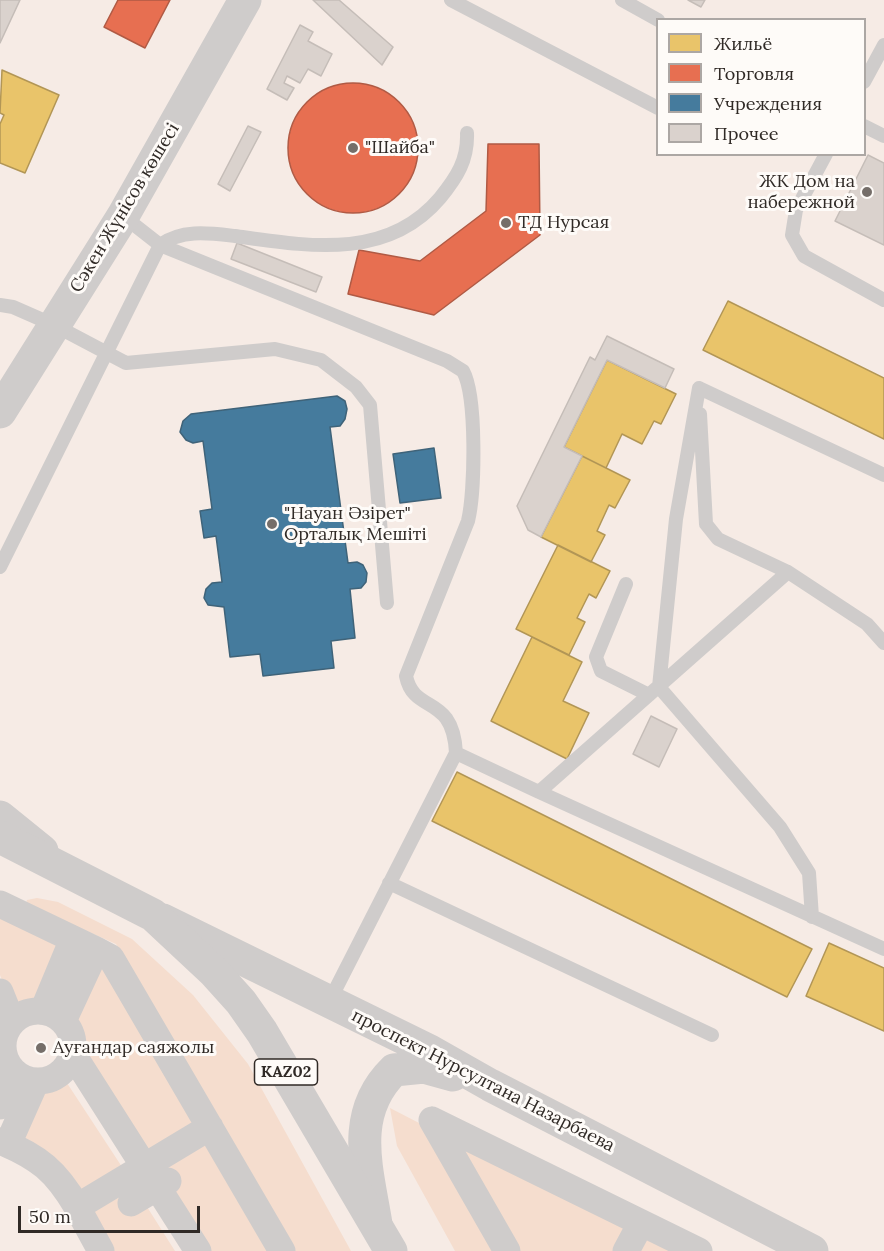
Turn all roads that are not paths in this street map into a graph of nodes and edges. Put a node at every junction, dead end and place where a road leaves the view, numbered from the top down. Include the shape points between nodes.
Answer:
1 (245, 0) edge
2 (451, 0) edge
3 (622, 0) edge
4 (656, 19) edge
5 (884, 45) edge
6 (866, 78) edge
7 (656, 107) edge
8 (866, 127) edge
9 (467, 133) dead end
10 (884, 136) edge
11 (825, 156) edge
12 (123, 216) junction
13 (160, 244) junction
14 (884, 300) edge
15 (0, 305) edge
16 (54, 324) junction
17 (106, 353) junction
18 (699, 388) junction
19 (0, 412) edge
20 (884, 475) edge
21 (0, 567) edge
22 (788, 572) junction
23 (626, 584) dead end
24 (387, 603) dead end
25 (884, 642) edge
26 (654, 691) junction
27 (456, 753) junction
28 (539, 792) junction
29 (0, 817) edge
30 (0, 837) edge
31 (0, 854) edge
32 (66, 871) junction
33 (389, 883) junction
34 (0, 904) edge
35 (153, 915) junction
36 (812, 917) junction
37 (84, 944) junction
38 (884, 949) edge
39 (0, 992) edge
40 (329, 1002) junction
41 (53, 1016) junction
42 (4, 1032) edge
43 (712, 1035) dead end
44 (75, 1072) junction
45 (25, 1077) junction
46 (490, 1085) junction
47 (8, 1106) edge
48 (210, 1127) junction
49 (3, 1145) edge
50 (132, 1162) junction
51 (77, 1207) junction
52 (642, 1223) junction
53 (383, 1238) edge
54 (185, 1243) edge
55 (685, 1247) edge
56 (86, 1251) edge
57 (101, 1251) edge
58 (282, 1251) edge
59 (507, 1251) edge
60 (626, 1251) edge
61 (812, 1251) edge

1 - 12 main road, Сәкен Жүнісов көшесі
2 - 7 lane
3 - 4 lane
5 - 6 lane
8 - 10 lane
9 - 13 lane via 465,162 453,181 422,216 389,236 333,247 212,233 174,236
11 - 14 lane via 796,210 792,235 804,256
12 - 13 lane
12 - 16 main road, Сәкен Жүнісов көшесі
13 - 17 lane
13 - 27 lane via 463,371 470,390 473,500 406,676 412,692 447,716
15 - 16 lane
16 - 17 lane
16 - 19 main road, Сәкен Жүнісов көшесі
17 - 21 lane
17 - 24 lane via 126,363 275,349 321,360 356,387 370,405
18 - 20 lane
18 - 22 lane via 706,524 718,539
18 - 26 lane via 676,519
22 - 25 lane via 867,624
22 - 26 lane
23 - 26 lane via 596,657 601,671
26 - 28 lane
26 - 36 lane via 780,827 809,873
27 - 28 lane
27 - 33 lane
28 - 36 lane
29 - 32 main road
30 - 32 main road, KАZ02
31 - 32 main road
32 - 35 main road, KАZ02
33 - 40 lane
33 - 43 lane
34 - 37 street
35 - 40 main road, проспект Нурсултана Назарбаева
35 - 53 main road, KАZ02 via 185,942 241,1002
36 - 38 lane
37 - 41 street
37 - 48 street via 111,958
39 - 42 street
40 - 46 main road, проспект Нурсултана Назарбаева
41 - 42 street via 31,1011
41 - 44 street via 73,1039
42 - 45 street via 3,1052
44 - 45 street via 47,1080
44 - 50 street
45 - 47 street
46 - 53 main road via 424,1067 394,1070 382,1082 368,1113 364,1151
46 - 61 main road, проспект Нурсултана Назарбаева
47 - 49 street
48 - 50 street
48 - 58 street
49 - 51 street via 46,1166 61,1180
49 - 56 lane via 53,1187
50 - 51 street
50 - 54 street
51 - 57 street
52 - 55 street
52 - 59 street via 432,1120
52 - 60 street

